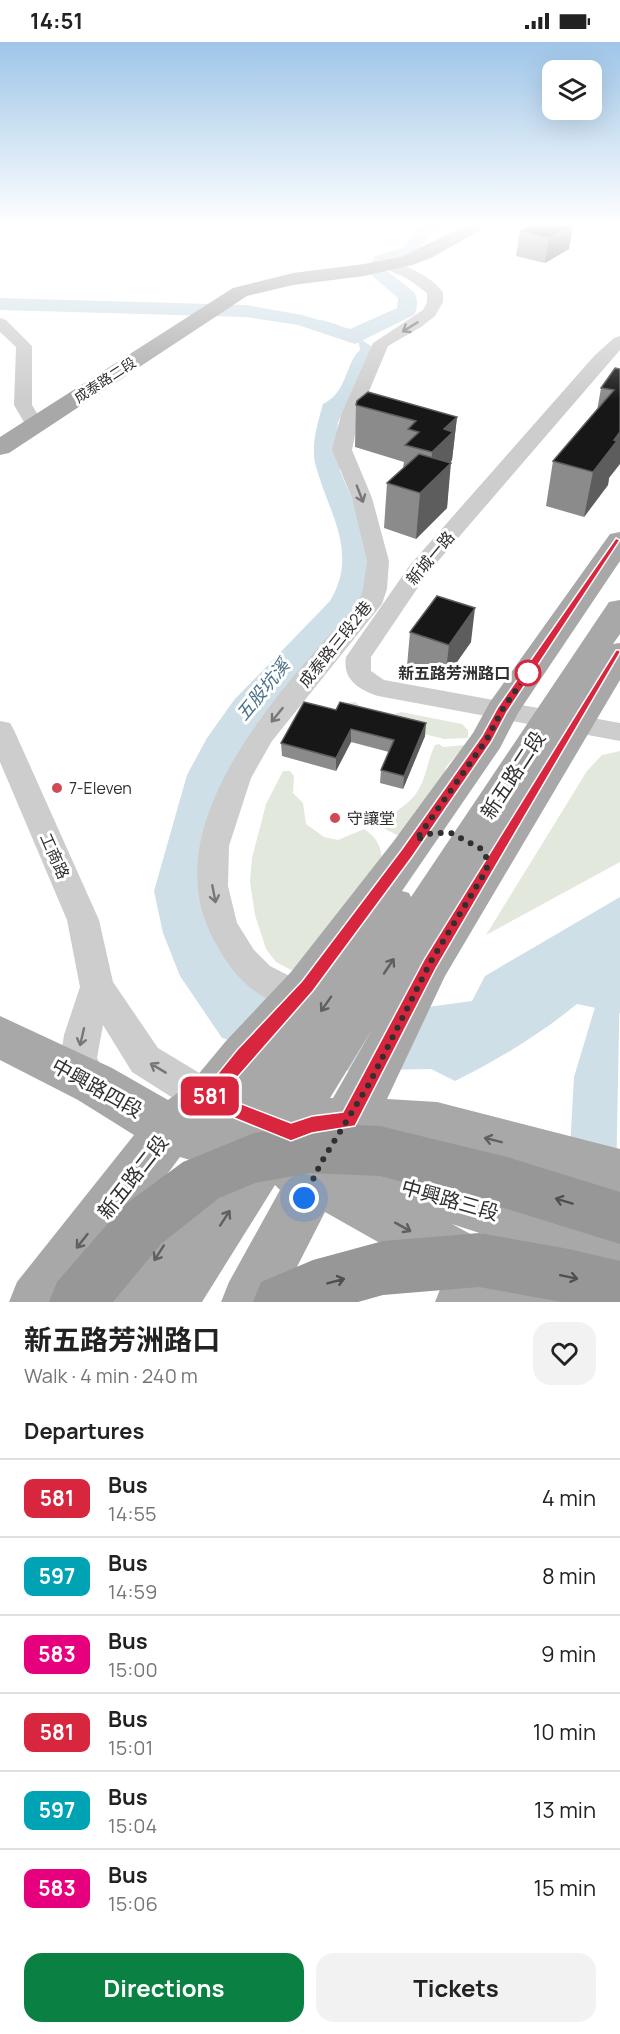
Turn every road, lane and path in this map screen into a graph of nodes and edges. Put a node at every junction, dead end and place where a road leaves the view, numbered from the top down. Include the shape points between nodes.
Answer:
1 (284, 282) edge
2 (426, 282) edge
3 (0, 324) edge
4 (620, 341) edge
5 (610, 362) edge
6 (35, 425) junction
7 (0, 448) edge
8 (620, 540) edge
9 (620, 574) edge
10 (620, 609) edge
11 (620, 653) edge
12 (502, 710) junction
13 (579, 722) junction
14 (0, 730) edge
15 (620, 732) edge
16 (467, 767) junction
17 (531, 795) junction
18 (416, 840) junction
19 (487, 869) junction
20 (98, 987) junction
21 (297, 997) junction
22 (0, 1037) edge
23 (95, 1084) junction
24 (189, 1114) junction
25 (349, 1120) junction
26 (291, 1132) junction
27 (315, 1178) junction
28 (619, 1188) edge
29 (620, 1252) edge
30 (620, 1289) edge
31 (491, 1298) edge
32 (37, 1302) edge
33 (77, 1302) edge
34 (128, 1302) edge
35 (170, 1302) edge
36 (249, 1302) edge
37 (281, 1302) edge

1 - 6 main road, 成泰路二段 via 240,292
2 -> 21 street, 成泰路三段2巷 via 435,292 435,302 415,324 381,343 350,415 342,450 362,498 378,561 370,604 262,735 237,778 214,846 212,886 222,926 242,960 258,976
3 - 6 street via 24,346 23,405
4 - 5 street, 新城一路
5 - 12 street, 新城一路 via 418,570 359,657 358,672 378,687
6 - 7 main road, 成泰路二段
8 - 12 main road, 新五路二段
9 -> 34 main road, 新五路二段 via 259,1100
35 -> 10 main road, 新五路二段
11 - 13 main road, 新五路二段
12 - 13 street
12 - 16 main road, 新五路二段
13 - 15 street
13 - 17 main road, 新五路二段
14 - 20 street, 工商路 via 83,920
16 - 17 main road via 457,793 459,804 472,814 491,817
16 - 18 main road, 新五路二段
17 - 19 main road, 新五路二段
18 - 19 main road via 432,833 451,833 480,848 486,856
18 - 21 main road, 新五路二段
19 - 25 main road, 新五路二段 via 430,963
20 -> 23 street via 82,1035 78,1062
24 -> 20 street, 工商路 via 145,1060
21 - 24 main road, 新五路二段
22 - 23 main road, 中興路四段
23 - 24 main road, 中興路四段
24 - 26 main road, 中興路四段
24 - 27 main road, 中興路四段
24 -> 32 main road, 新五路二段
25 - 26 main road via 312,1124
25 - 27 main road, 新五路二段
28 -> 25 main road via 549,1154 437,1126
26 - 27 main road
27 - 29 main road, 中興路三段 via 403,1183
27 -> 31 main road, 中興路三段
27 - 36 main road, 新五路二段
28 -> 33 highway via 507,1183 380,1151 310,1148 254,1158 201,1180 142,1224
37 -> 30 highway via 313,1287 383,1268 479,1260

